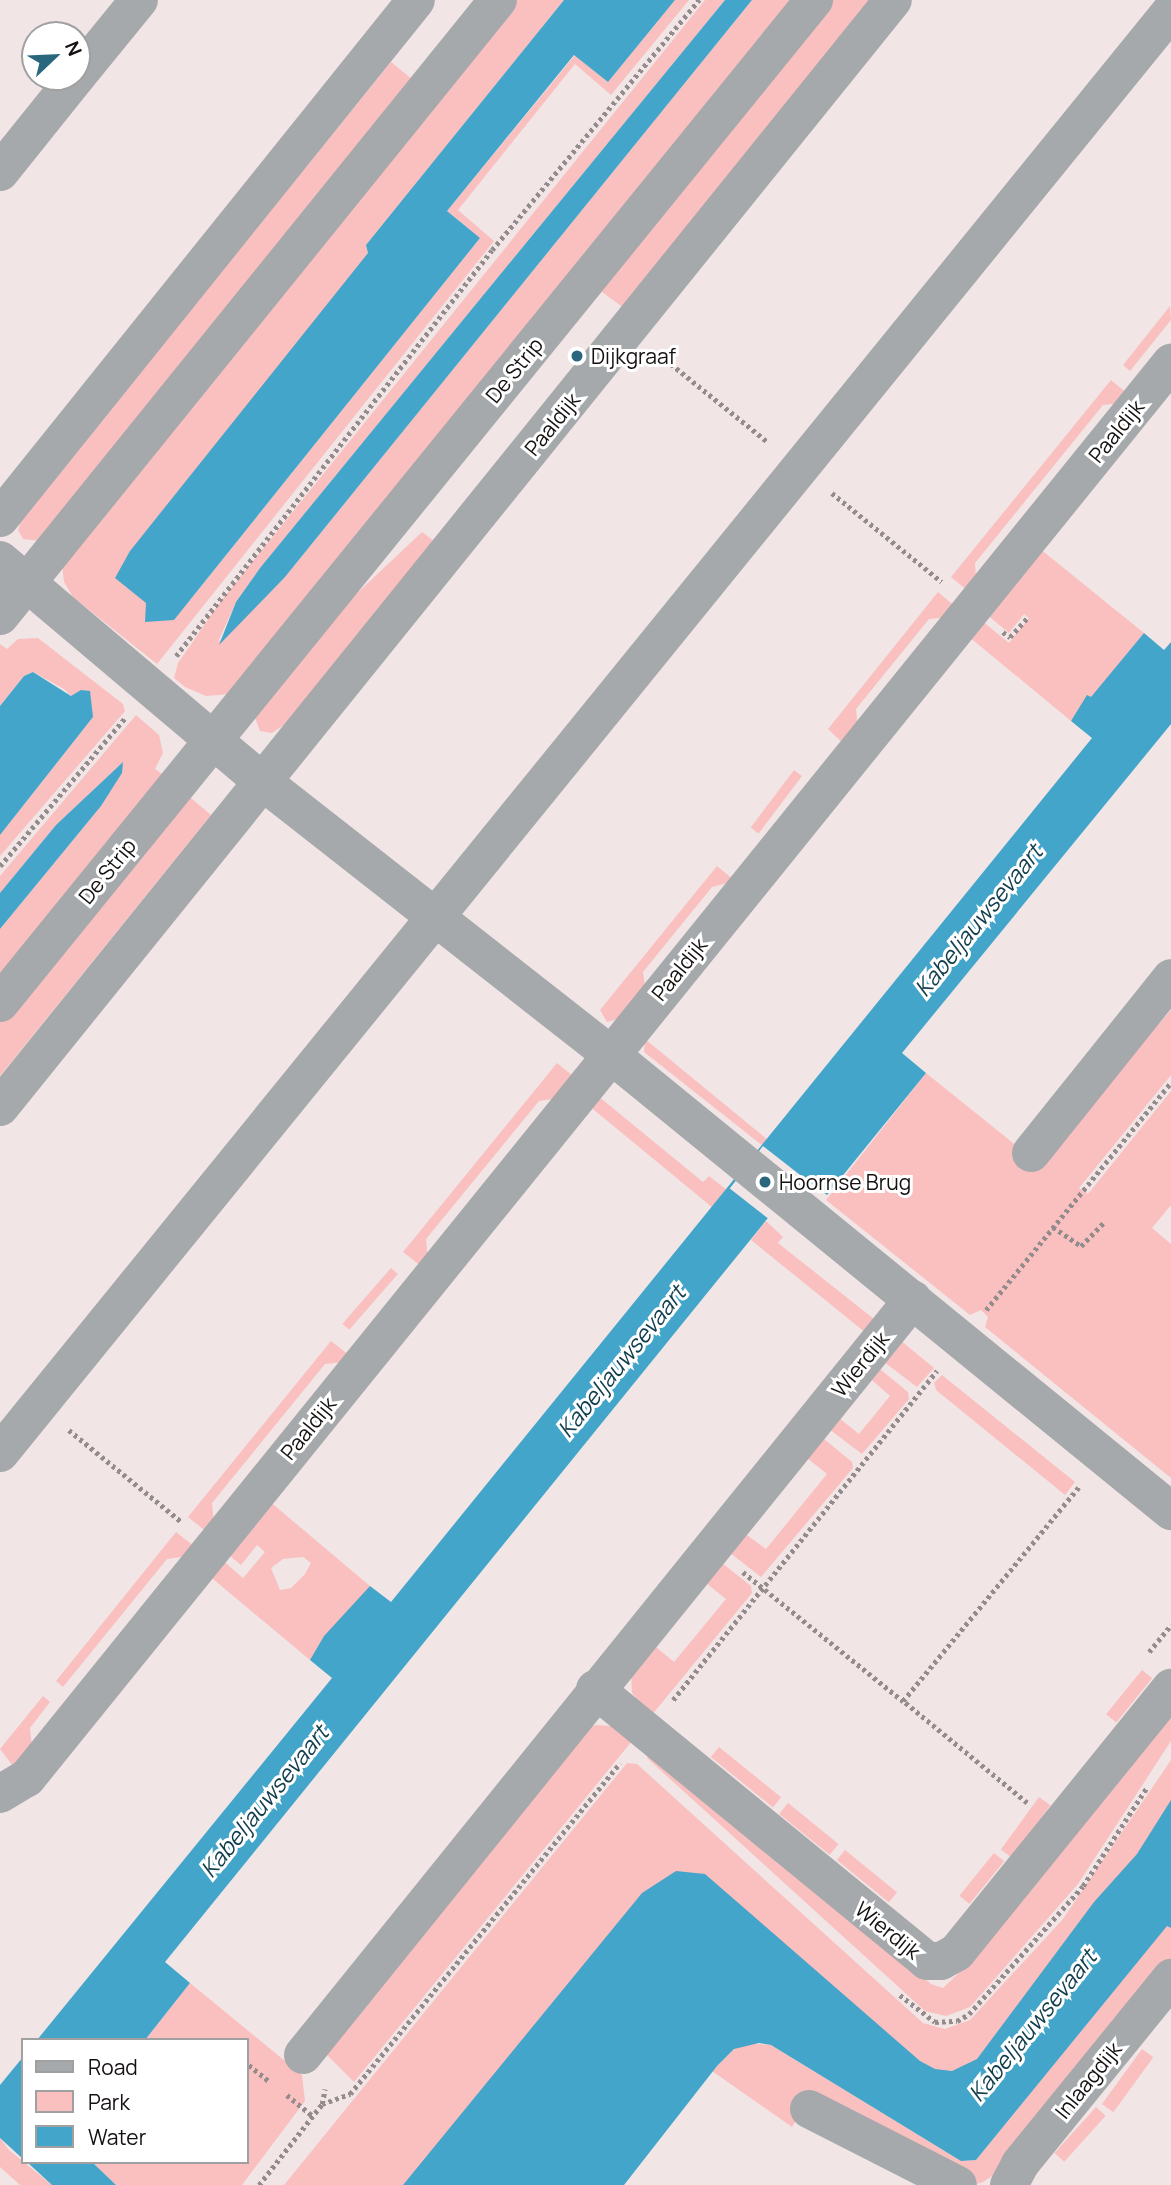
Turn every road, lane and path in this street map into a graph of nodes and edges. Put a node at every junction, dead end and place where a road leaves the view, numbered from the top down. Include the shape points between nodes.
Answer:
1 (139, 0) edge
2 (416, 0) edge
3 (498, 0) edge
4 (699, 0) edge
5 (814, 0) edge
6 (893, 0) edge
7 (1171, 11) edge
8 (91, 60) edge
9 (66, 91) edge
10 (0, 172) edge
11 (1171, 363) edge
12 (0, 518) edge
13 (13, 571) edge
14 (0, 616) edge
15 (150, 688) junction
16 (214, 739) junction
17 (263, 782) junction
18 (0, 866) edge
19 (434, 917) junction
20 (1171, 978) edge
21 (0, 1003) edge
22 (610, 1054) junction
23 (1171, 1082) edge
24 (0, 1107) edge
25 (1031, 1153) dead end
26 (1103, 1223) dead end
27 (1053, 1227) junction
28 (913, 1299) junction
29 (961, 1340) junction
30 (38, 1406) junction
31 (0, 1453) edge
32 (1105, 1457) junction
33 (1171, 1511) edge
34 (212, 1546) junction
35 (712, 1546) junction
36 (763, 1588) junction
37 (1171, 1688) edge
38 (595, 1689) junction
39 (672, 1701) junction
40 (903, 1701) junction
41 (683, 1709) dead end
42 (646, 1733) junction
43 (1149, 1784) dead end
44 (0, 1794) edge
45 (1019, 1813) dead end
46 (1171, 1978) edge
47 (895, 1990) dead end
48 (303, 2055) joint
49 (323, 2104) junction
50 (809, 2109) dead end
51 (259, 2185) edge
52 (958, 2185) edge
53 (1009, 2185) edge

1 - 8 street
2 - 12 street
3 - 13 street
4 - 15 path via 492,250
5 - 16 street, De Strip
6 - 17 street, Paaldijk
7 - 19 street
9 - 10 street
11 - 22 street, Paaldijk
13 - 14 street
13 - 15 street
15 - 16 street
15 - 18 path
16 - 17 street
16 - 21 street, De Strip
17 - 19 street
17 - 24 street, Paaldijk
19 - 22 street
19 - 30 street
20 - 25 street
22 - 28 street
22 - 34 street, Paaldijk
23 - 27 path
26 - 27 path via 1081,1246
27 - 29 path
28 - 29 street
28 - 35 street, Wierdijk
29 - 32 street
29 - 36 path
30 - 31 street
30 - 34 path
32 - 33 street
32 - 40 path
34 - 44 street, Paaldijk via 27,1778
35 - 36 path
35 - 38 street, Wierdijk
36 - 39 path
36 - 40 path
37 - 42 street, Wierdijk via 957,1952 941,1961 927,1961
38 - 42 street, Wierdijk
38 - 48 street, Wierdijk
39 - 41 path
39 - 42 path
40 - 45 path via 1028,1803
42 - 49 path via 350,2094
43 - 47 path via 1083,1886 970,2014 957,2021 935,2022
46 - 53 street, Inlaagdijk via 1020,2164
48 - 49 path via 321,2073
49 - 51 path
50 - 52 street

